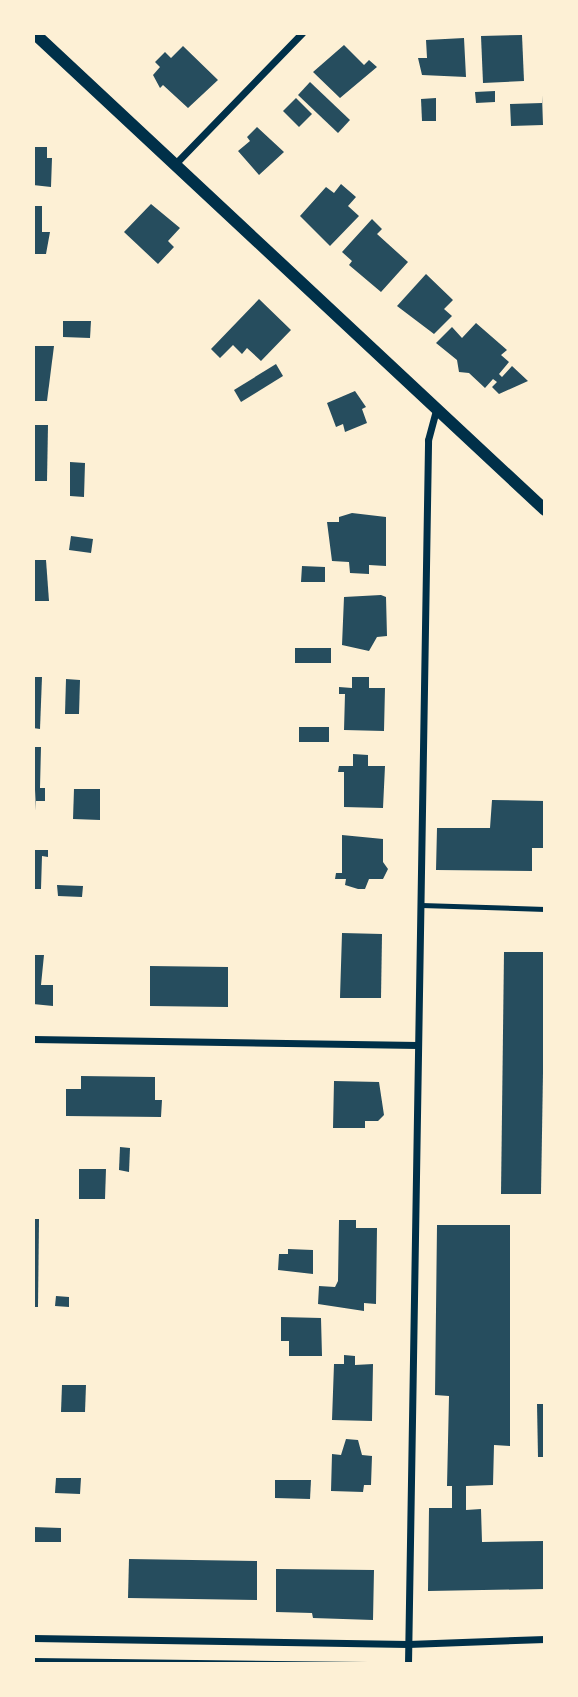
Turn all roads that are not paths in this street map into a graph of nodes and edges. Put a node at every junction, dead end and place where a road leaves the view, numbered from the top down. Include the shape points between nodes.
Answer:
1 (34, 33) edge
2 (302, 33) edge
3 (177, 162) junction
4 (438, 406) junction
5 (545, 510) edge
6 (421, 905) junction
7 (545, 909) edge
8 (33, 1039) edge
9 (418, 1045) junction
10 (33, 1638) edge
11 (545, 1639) edge
12 (408, 1644) junction
13 (408, 1664) edge

1 - 3 street
2 - 3 street
3 - 4 street
4 - 5 street
4 - 6 street via 428,440
6 - 7 lane
6 - 9 street
8 - 9 street
9 - 12 street
10 - 12 street
11 - 12 street
12 - 13 street

